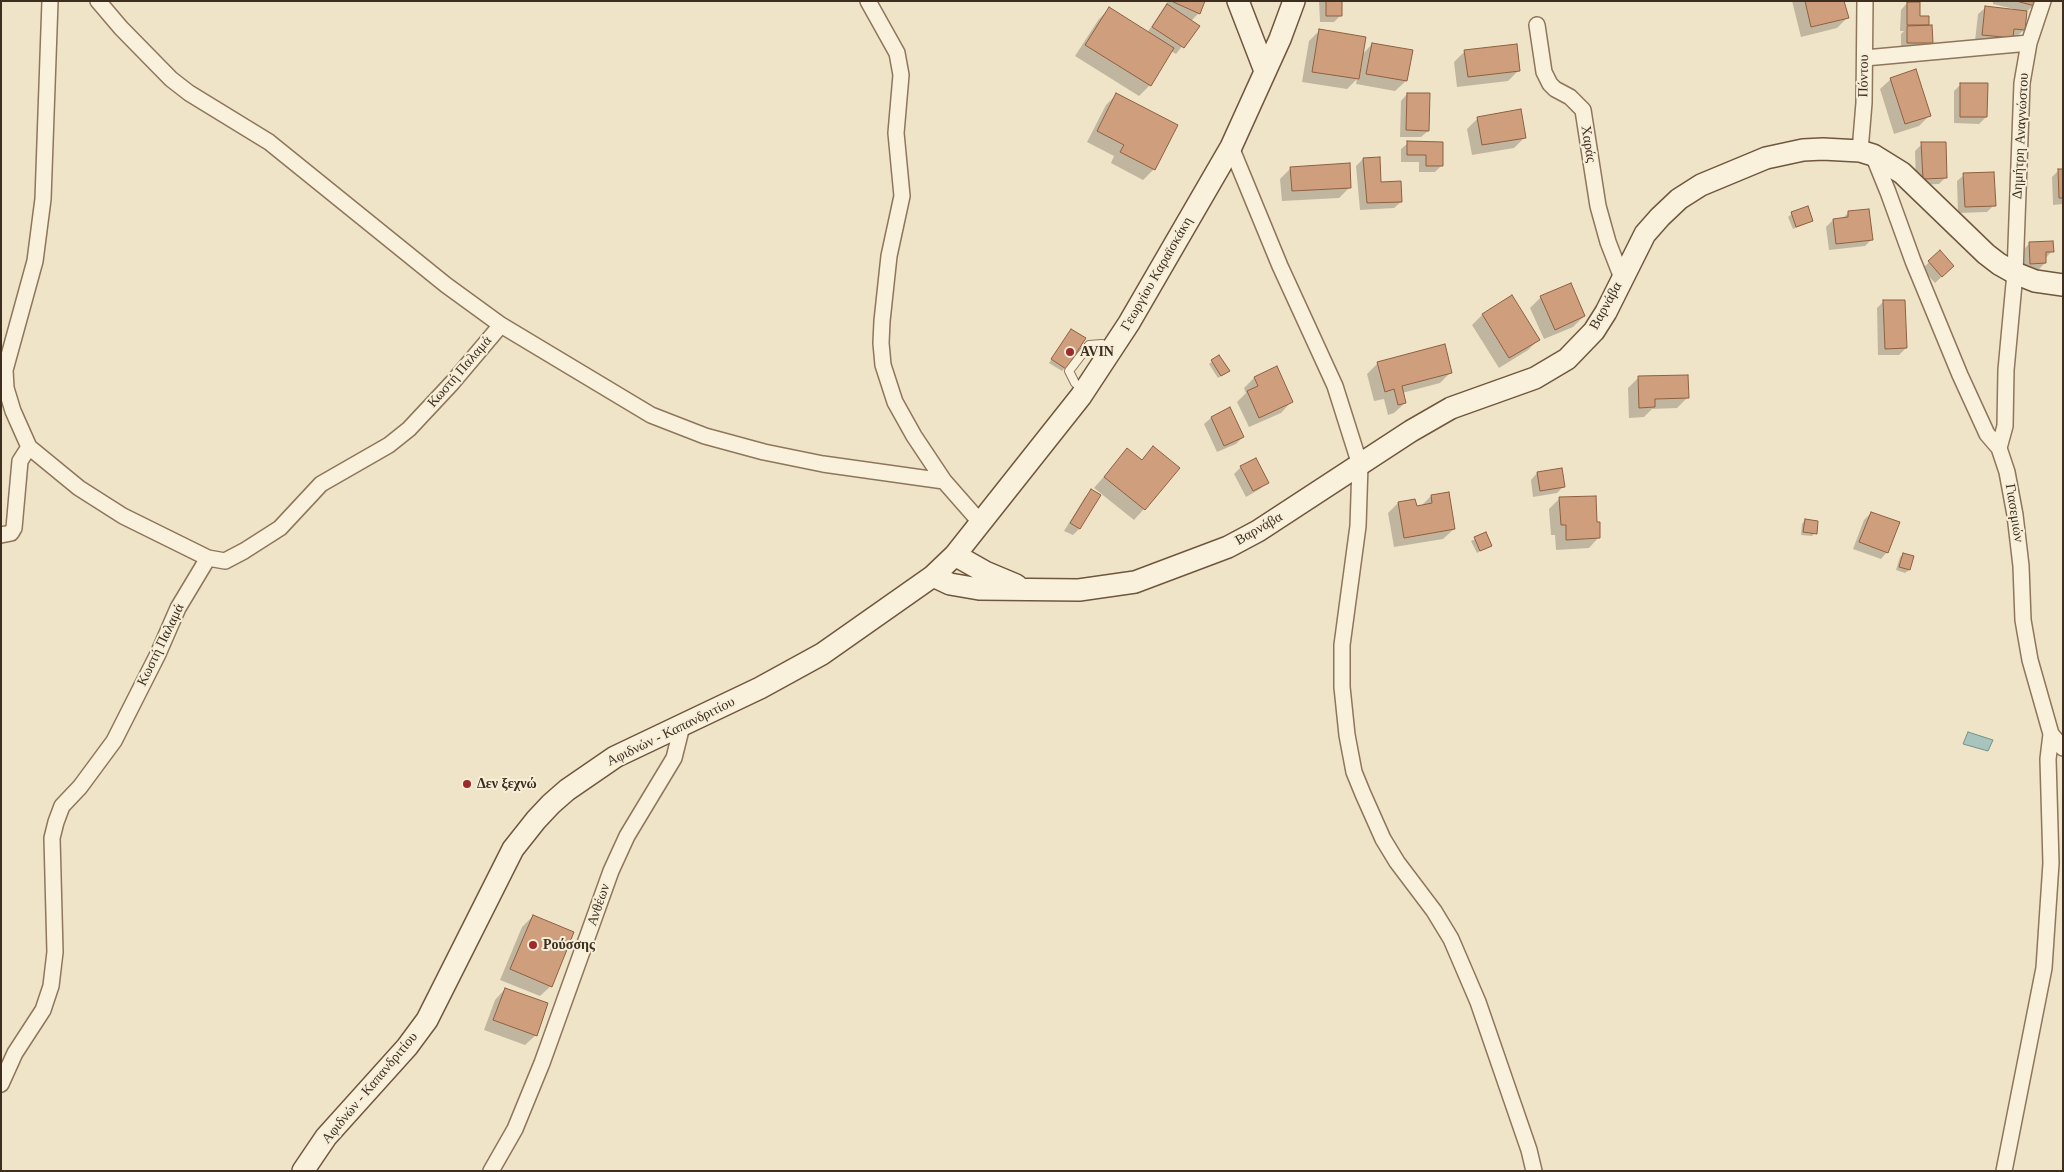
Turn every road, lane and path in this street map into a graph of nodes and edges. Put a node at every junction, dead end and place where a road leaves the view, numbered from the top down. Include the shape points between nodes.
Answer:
1 (50, 1) edge
2 (98, 1) edge
3 (868, 1) edge
4 (1238, 1) edge
5 (1294, 1) edge
6 (1865, 1) edge
7 (2043, 1) edge
8 (1537, 25) dead end
9 (2028, 43) junction
10 (1865, 58) junction
11 (1265, 71) junction
12 (1231, 147) junction
13 (1866, 153) junction
14 (2015, 273) junction
15 (1622, 278) junction
16 (2063, 286) edge
17 (501, 325) junction
18 (1102, 344) dead end
19 (1075, 383) dead end
20 (29, 447) junction
21 (1999, 448) junction
22 (1360, 465) junction
23 (944, 481) junction
24 (980, 522) junction
25 (1, 535) edge
26 (955, 555) junction
27 (208, 558) junction
28 (933, 576) junction
29 (1031, 590) junction
30 (682, 726) junction
31 (2051, 734) junction
32 (2063, 748) edge
33 (1, 1084) edge
34 (303, 1171) edge
35 (491, 1171) edge
36 (1534, 1171) edge
37 (2004, 1171) edge

1 - 20 street via 42,208 31,278 5,370 13,411
2 - 17 street via 171,79 269,142 446,285
3 - 23 street via 897,53 901,75 896,133 902,196 889,256 881,343 883,365 895,402
4 - 11 main road
5 - 11 main road, Γεωργίου Καραϊσκάκη
6 - 10 street, Πόντου
7 - 9 street, Δημήτρη Αναγνώστου
8 - 15 street, Χαράς via 1544,72 1550,84 1583,110 1598,206
9 - 10 street
9 - 14 street, Δημήτρη Αναγνώστου via 2022,83
10 - 13 street, Πόντου
11 - 12 main road, Γεωργίου Καραϊσκάκη
12 - 22 street via 1280,266 1335,386
12 - 24 main road, Γεωργίου Καραϊσκάκη via 1129,323 1081,396
13 - 14 main road, Βαρνάβα via 1902,173 1986,254
13 - 15 main road, Βαρνάβα via 1822,149 1794,152 1766,158 1701,185 1680,199 1645,234
13 - 21 street via 1888,192 1960,375 1987,434
14 - 16 main road, Βαρνάβα
14 - 21 street via 2006,370 2005,426
15 - 22 main road, Βαρνάβα via 1594,330 1567,359 1535,378 1450,408
17 - 23 street via 651,415 705,436 823,464
17 - 27 street, Κωστή Παλαμά via 446,390 389,445 321,484 280,528 244,551 225,561
18 - 19 lane via 1089,345 1069,371
20 - 25 street via 20,461 14,528 11,533
20 - 27 street via 79,488 123,516
21 - 31 street, Γιασεμιών via 2016,515 2023,620 2030,660
22 - 29 main road, Βαρνάβα via 1258,531 1228,547 1158,575 1135,582 1079,590
22 - 36 street via 1359,519 1342,645 1342,687 1354,772 1383,839 1451,939 1478,1002
23 - 24 street
24 - 26 main road, Αφιδνών - Καπανδριτίου
26 - 28 main road, Αφιδνών - Καπανδριτίου
26 - 29 main road, Βαρνάβα
27 - 33 street, Κωστή Παλαμά via 178,608 114,741 62,806 52,838 55,952 51,986 42,1010 15,1053
28 - 29 main road, Βαρνάβα via 963,588
28 - 30 main road, Αφιδνών - Καπανδριτίου via 822,654
30 - 34 main road, Αφιδνών - Καπανδριτίου via 615,757 567,790 530,827 493,886 426,1020 408,1047 326,1137
30 - 35 street, Ανθέων via 674,758 627,836 611,871 542,1063 515,1129
31 - 32 street, Γιασεμιών
31 - 37 street via 2048,758 2051,863 2044,968

